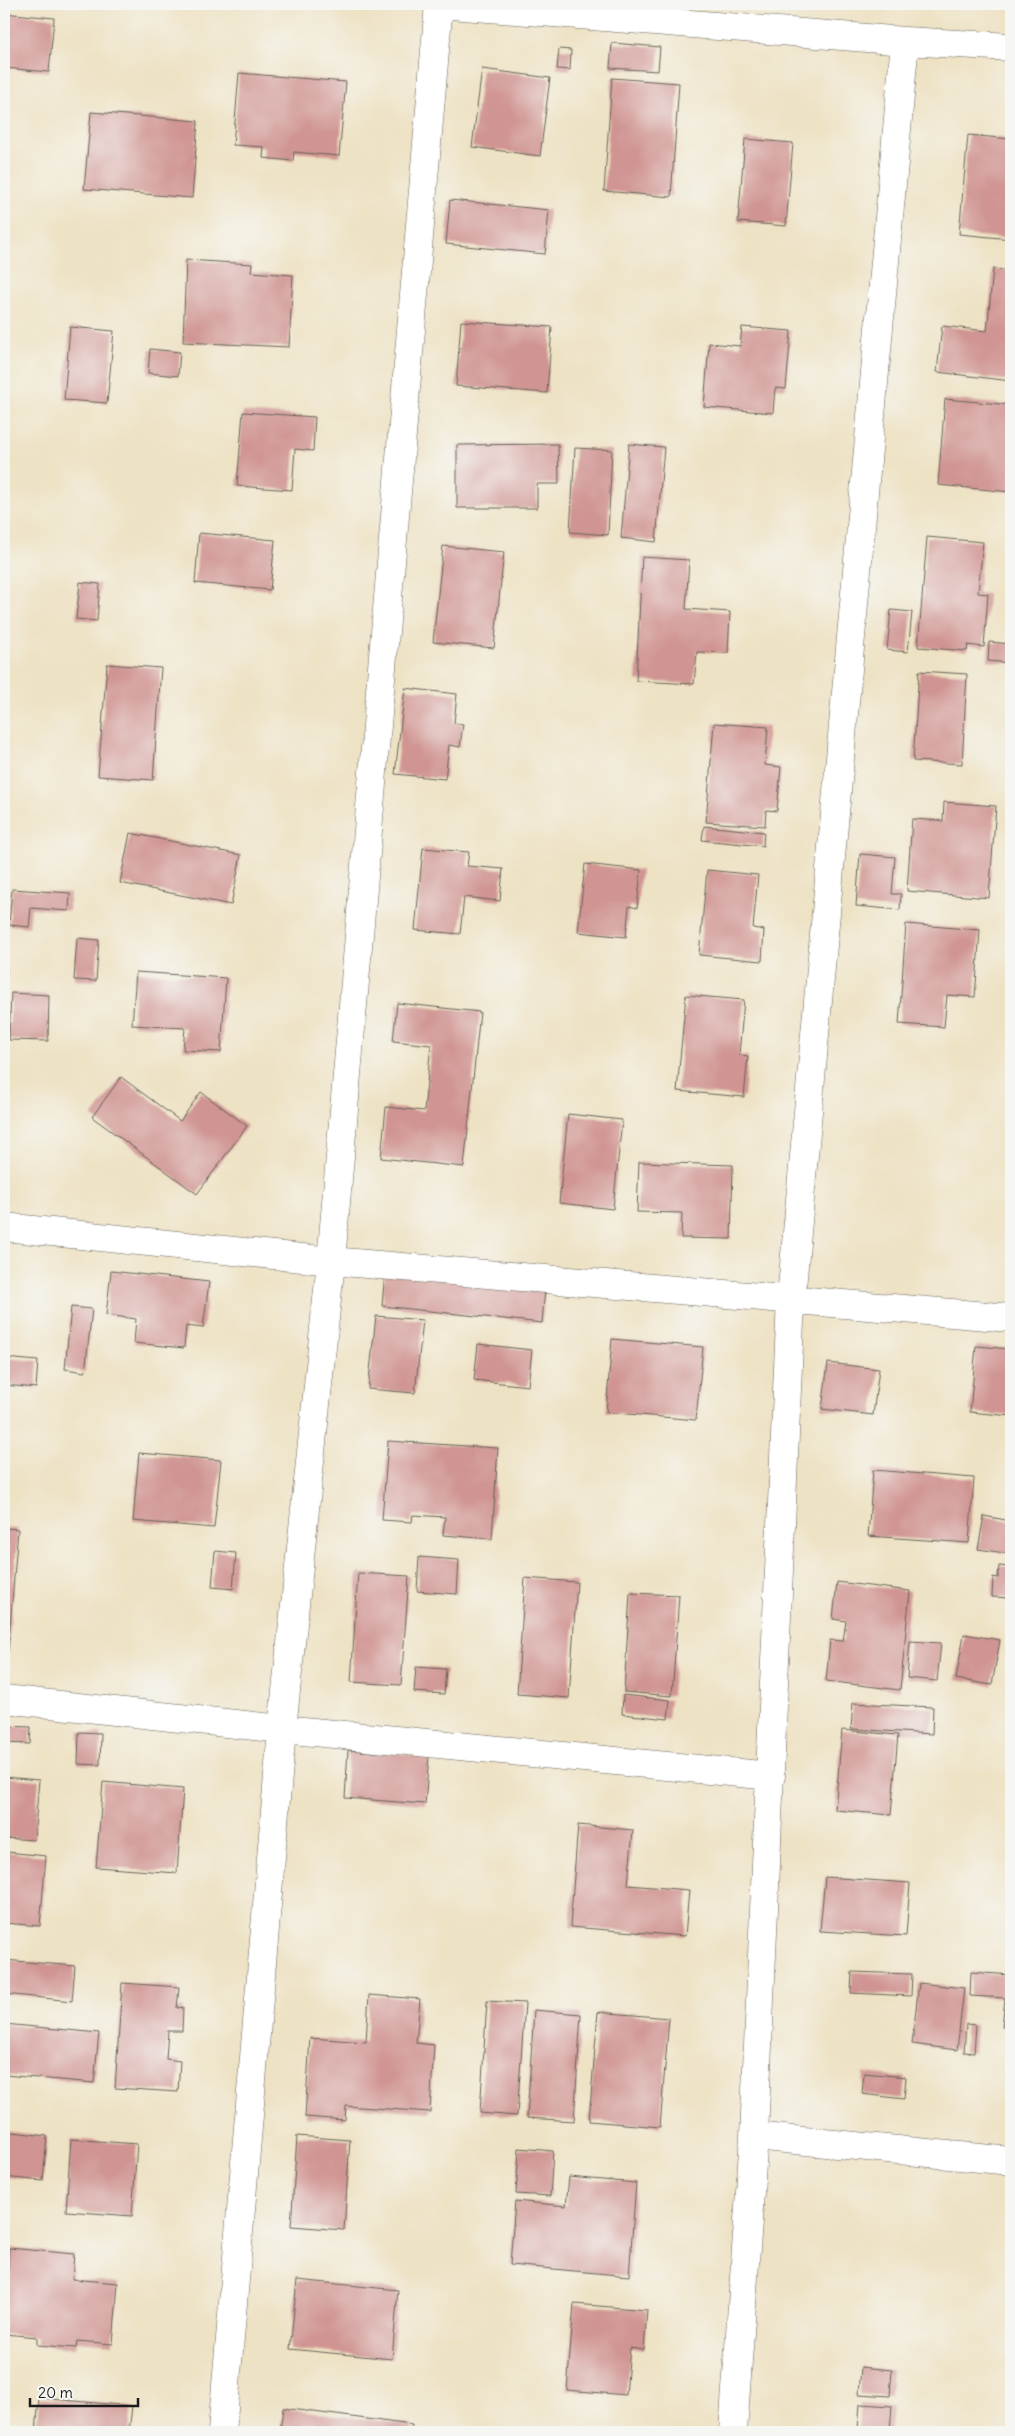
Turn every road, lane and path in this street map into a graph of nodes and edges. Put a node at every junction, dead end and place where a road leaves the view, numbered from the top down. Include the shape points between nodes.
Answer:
1 (438, 4) edge
2 (905, 41) junction
3 (1011, 47) edge
4 (4, 1228) edge
5 (331, 1261) junction
6 (791, 1299) junction
7 (1011, 1318) edge
8 (4, 1700) edge
9 (282, 1729) junction
10 (771, 1776) junction
11 (754, 2136) junction
12 (1011, 2161) edge
13 (222, 2432) edge
14 (733, 2432) edge

1 - 2 street
1 - 5 street
2 - 3 street
2 - 6 street
4 - 5 street
5 - 6 street
5 - 9 street
6 - 7 street
6 - 10 street
8 - 9 street
9 - 10 street
9 - 13 street
10 - 11 street
11 - 12 street
11 - 14 street

